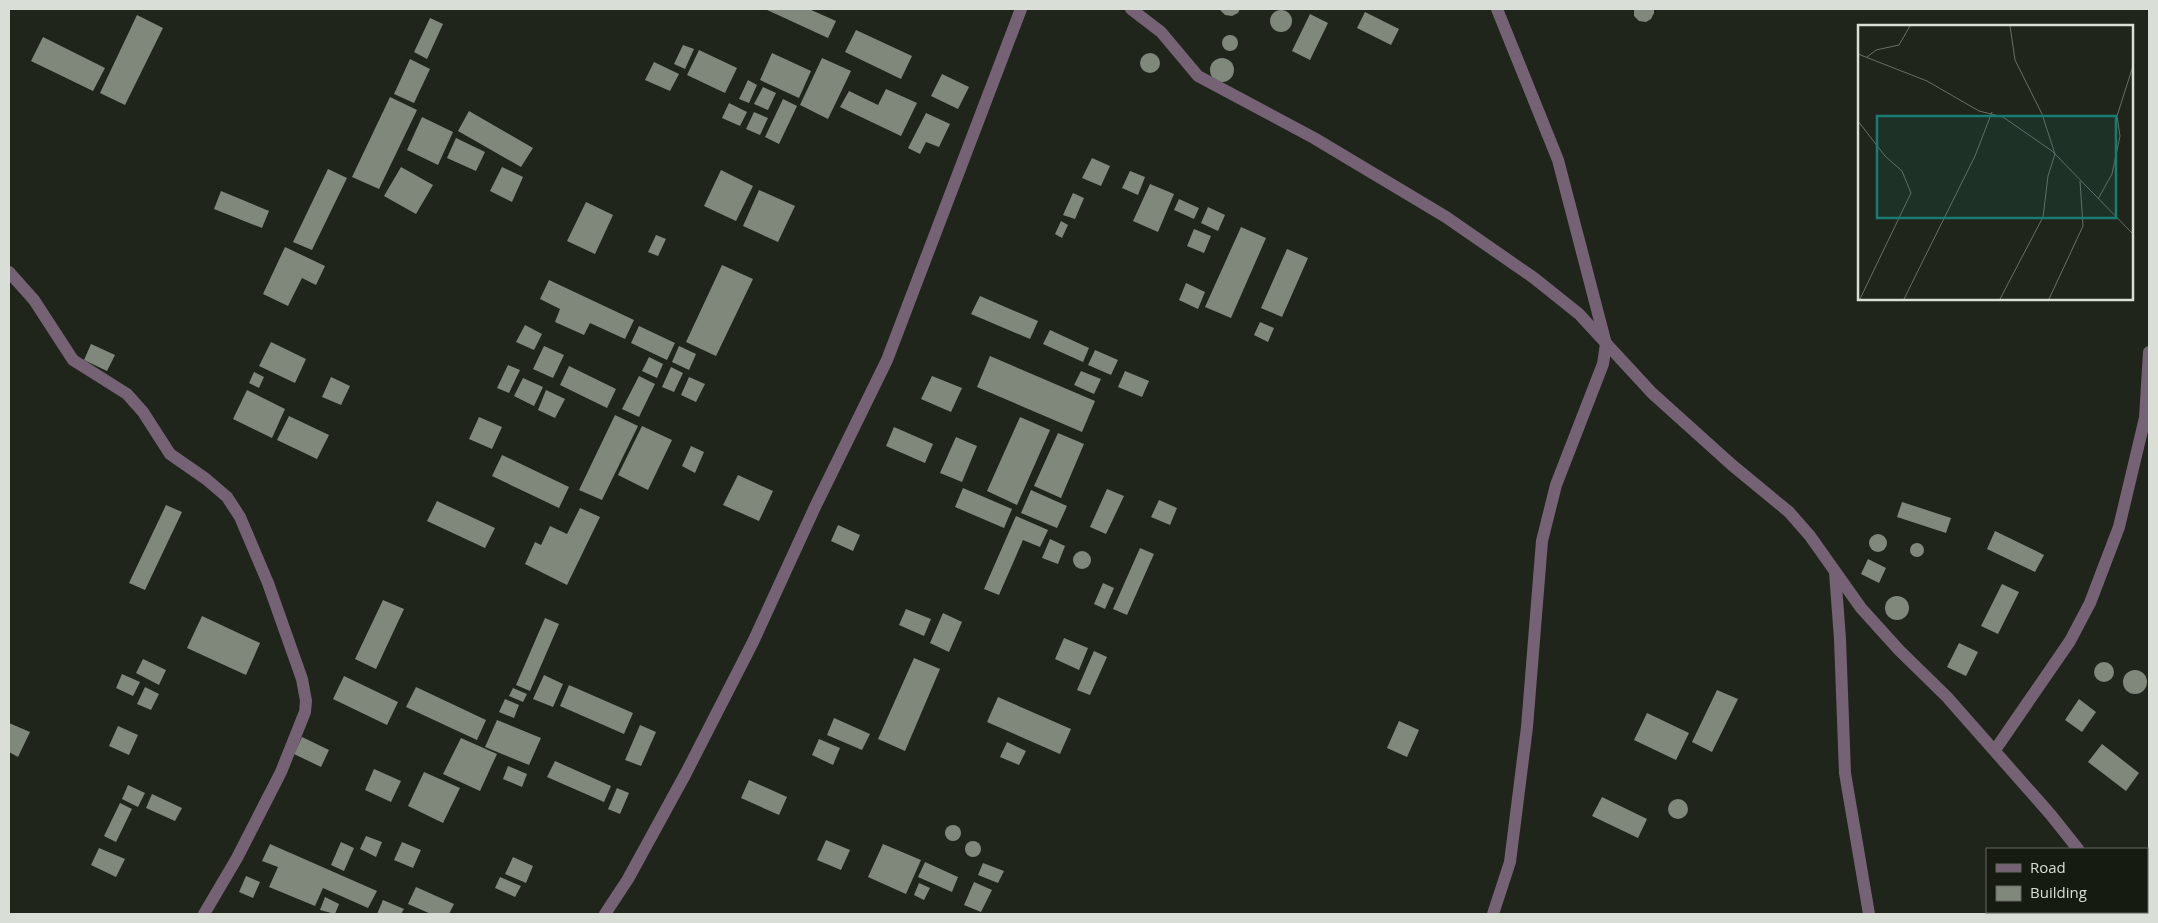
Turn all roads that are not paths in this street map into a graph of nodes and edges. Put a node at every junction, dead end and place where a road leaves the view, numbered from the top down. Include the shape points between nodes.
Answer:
1 (1021, 9) edge
2 (1131, 9) edge
3 (1496, 9) edge
4 (9, 272) edge
5 (1606, 344) junction
6 (2149, 352) edge
7 (1835, 572) junction
8 (1995, 750) junction
9 (2077, 848) edge
10 (204, 914) edge
11 (605, 914) edge
12 (1493, 914) edge
13 (1869, 914) edge

1 - 11 street via 887,360 753,642 628,879
2 - 5 street via 1161,32 1198,76 1314,138 1469,232 1579,314
3 - 5 street via 1558,160
4 - 10 street via 34,300 73,360 126,394 143,412 170,454 206,479 240,517 268,583 302,679 305,712 282,772
5 - 7 street via 1665,406 1789,512
5 - 12 street via 1603,364 1556,485 1542,541 1527,727 1510,862
6 - 8 street via 2145,418 2119,527 2090,603 2070,641
7 - 8 street via 1893,643
7 - 13 street via 1845,773
8 - 9 street

